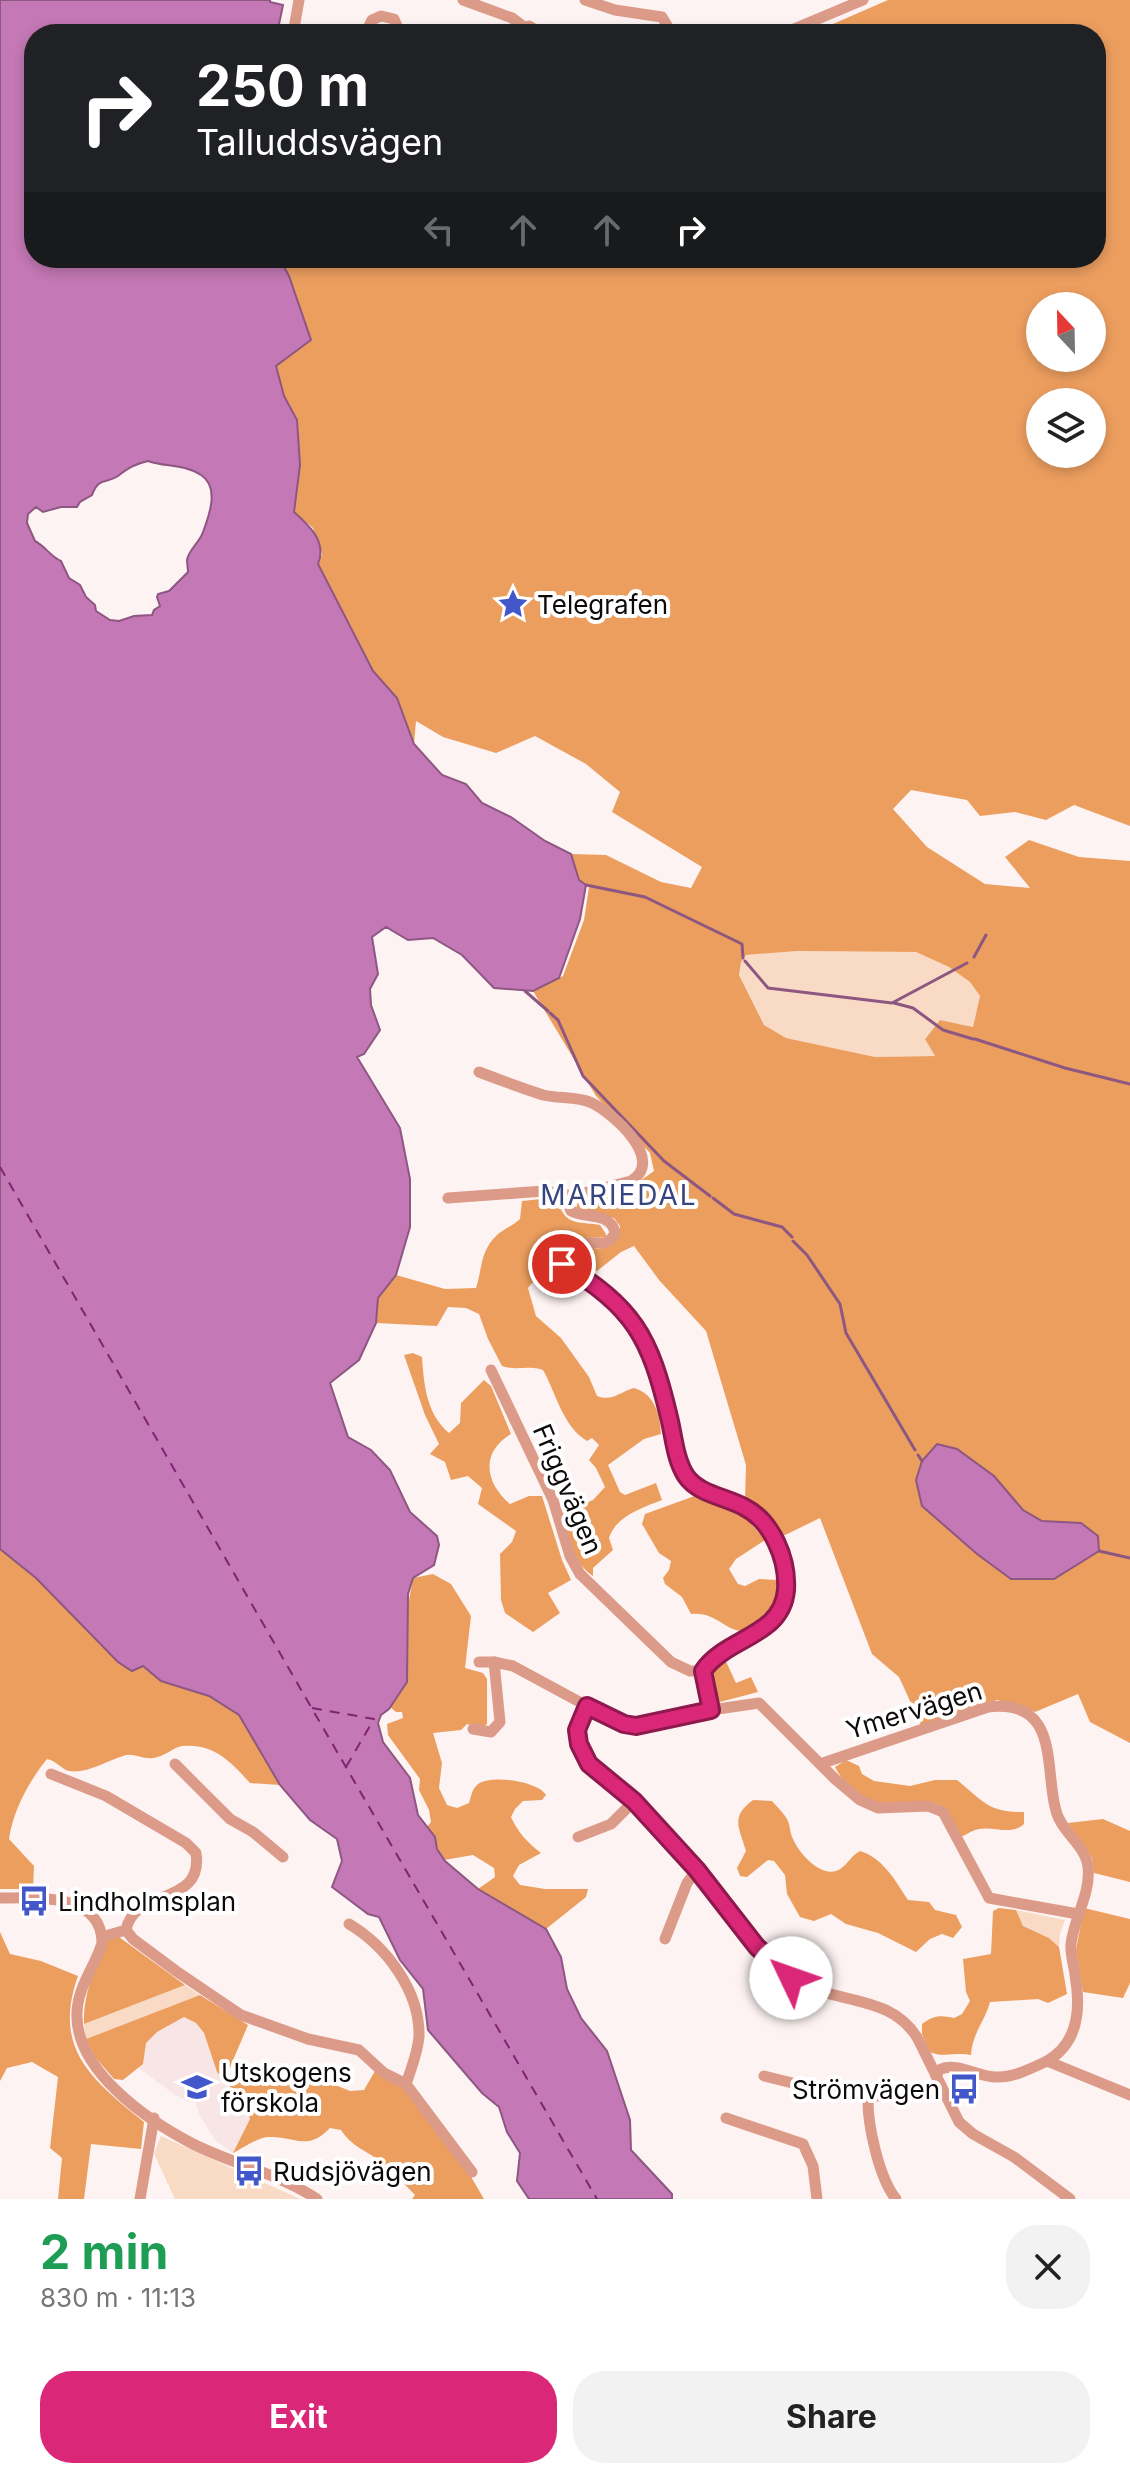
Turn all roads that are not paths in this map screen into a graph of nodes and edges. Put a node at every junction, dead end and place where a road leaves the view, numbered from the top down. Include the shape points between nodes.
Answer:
1 (299, 0) edge
2 (463, 0) edge
3 (585, 0) edge
4 (863, 0) edge
5 (295, 24) edge
6 (370, 24) edge
7 (395, 24) edge
8 (516, 24) edge
9 (666, 24) edge
10 (806, 24) edge
11 (479, 1072) dead end
12 (572, 1196) junction
13 (448, 1198) dead end
14 (491, 1370) dead end
15 (479, 1662) dead end
16 (494, 1662) junction
17 (703, 1671) junction
18 (587, 1706) junction
19 (711, 1710) junction
20 (473, 1729) dead end
21 (175, 1764) dead end
22 (820, 1764) junction
23 (51, 1774) dead end
24 (634, 1801) junction
25 (578, 1837) dead end
26 (195, 1838) dead end
27 (196, 1853) junction
28 (283, 1857) dead end
29 (697, 1870) junction
30 (0, 1898) edge
31 (1078, 1914) junction
32 (349, 1924) dead end
33 (126, 1930) junction
34 (102, 1937) junction
35 (665, 1939) dead end
36 (1047, 2061) junction
37 (764, 2076) dead end
38 (936, 2076) junction
39 (406, 2084) junction
40 (942, 2090) junction
41 (1130, 2095) edge
42 (868, 2096) junction
43 (154, 2118) junction
44 (726, 2118) dead end
45 (472, 2172) dead end
46 (140, 2199) edge
47 (317, 2199) edge
48 (817, 2199) edge
49 (896, 2199) edge
50 (1070, 2199) edge

1 - 5 street
2 - 8 street
3 - 9 street via 662,17
4 - 10 street
6 - 7 street via 381,16
11 - 12 street via 543,1095 594,1104 638,1144 643,1162 638,1176
12 - 13 street via 544,1191
12 - 17 street via 571,1211 608,1220 615,1234 604,1243 564,1243 556,1257 611,1297 638,1328 688,1479 756,1515 781,1556 786,1589 773,1623 726,1649
14 - 17 street, Friggvägen via 553,1500 580,1574 671,1662
15 - 16 street
16 - 18 street via 513,1666
16 - 20 street via 499,1725 491,1732
17 - 19 street
18 - 19 street via 636,1726
18 - 24 street via 577,1725 581,1752
19 - 22 street via 759,1703
21 - 28 street via 230,1819
22 - 31 street via 869,1805 928,1806 943,1812 989,1898
22 - 31 street, Ymervägen via 988,1707 1024,1713 1038,1725 1048,1746 1058,1817 1088,1864
23 - 27 street via 106,1796
24 - 25 street via 611,1824
24 - 29 street
26 - 27 street
27 - 33 street via 198,1869 189,1883 143,1905
29 - 35 street
29 - 38 street via 757,1947 791,1978 902,2018
30 - 34 street via 46,1898 77,1906 91,1916
31 - 36 street, Ymervägen via 1071,1947 1077,2018 1066,2047
32 - 39 street via 366,1934 402,1974 419,2035
33 - 34 street
33 - 39 street via 241,2015 359,2050
34 - 43 street via 79,1999 78,2035 103,2077
36 - 38 street via 1007,2077 949,2067
36 - 41 street
37 - 42 street via 827,2093
38 - 40 street
39 - 45 street
40 - 42 street
40 - 50 street via 963,2125
42 - 49 street via 881,2171
43 - 46 street
43 - 47 street via 192,2143
44 - 48 street via 806,2147

